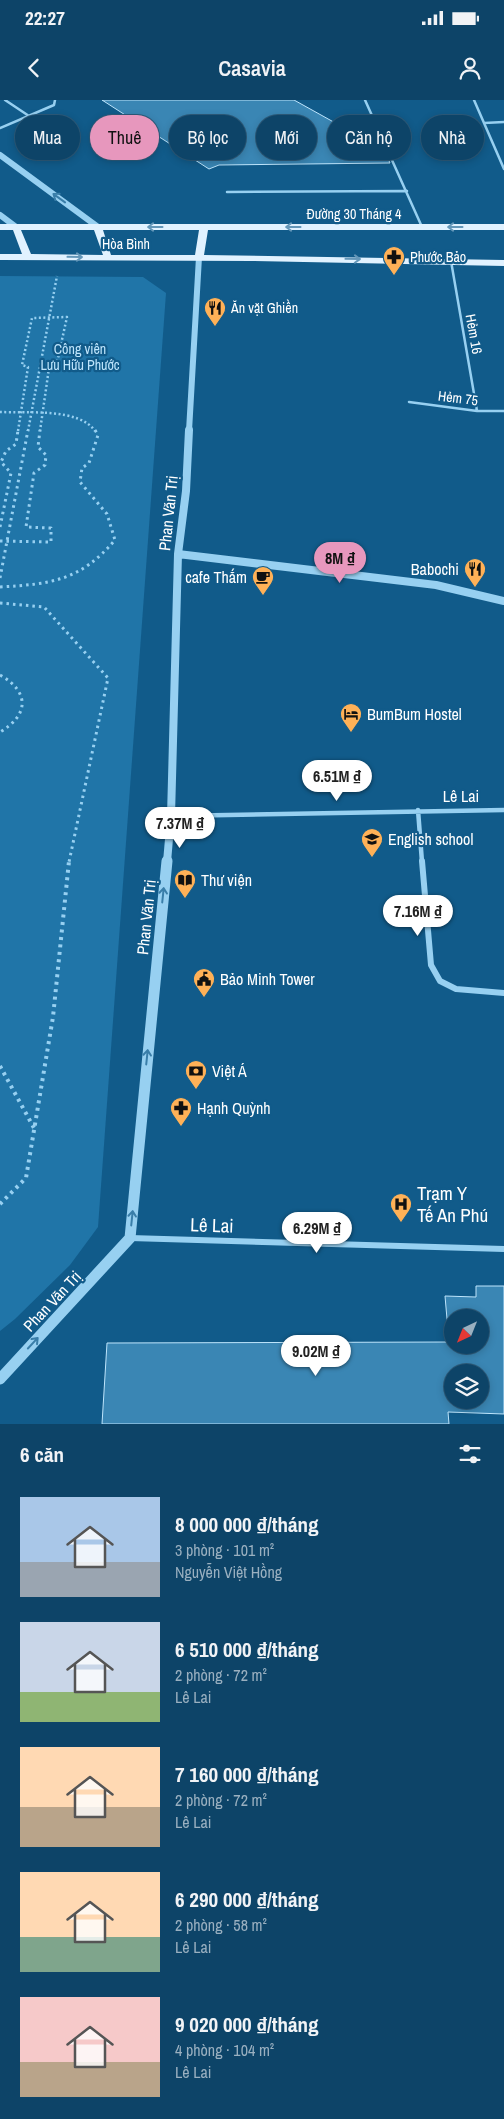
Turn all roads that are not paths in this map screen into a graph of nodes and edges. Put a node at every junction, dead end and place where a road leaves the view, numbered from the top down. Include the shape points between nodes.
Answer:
1 (5, 100) edge
2 (55, 100) edge
3 (365, 100) edge
4 (474, 100) edge
5 (28, 115) edge
6 (31, 115) edge
7 (481, 115) edge
8 (15, 122) edge
9 (504, 122) edge
10 (484, 123) joint
11 (0, 128) edge
12 (0, 155) edge
13 (504, 169) edge
14 (407, 191) junction
15 (227, 192) dead end
16 (0, 215) edge
17 (0, 227) edge
18 (16, 227) junction
19 (98, 227) junction
20 (204, 227) junction
21 (422, 227) junction
22 (504, 227) edge
23 (27, 256) junction
24 (0, 257) edge
25 (108, 258) junction
26 (199, 258) junction
27 (451, 261) junction
28 (504, 263) edge
29 (409, 402) dead end
30 (477, 411) junction
31 (504, 411) edge
32 (178, 554) junction
33 (504, 601) edge
34 (418, 810) junction
35 (504, 810) edge
36 (171, 816) junction
37 (504, 993) edge
38 (130, 1238) junction
39 (504, 1249) edge
40 (0, 1379) edge

1 - 5 lane
2 - 6 lane via 54,105
3 - 14 lane
4 - 7 lane
8 - 11 lane
9 - 10 lane
10 - 13 lane
19 -> 12 street
14 - 15 lane
14 - 21 lane
16 - 18 street
17 - 18 main road, Hòa Bình
18 - 19 main road, Hòa Bình
18 - 23 main road
20 -> 19 main road, Hòa Bình
19 - 25 main road
21 -> 20 main road, Đường 30 Tháng 4
20 - 26 main road
22 -> 21 main road, Đường 30 Tháng 4
23 - 24 main road, Hòa Bình
23 -> 25 main road, Hòa Bình
25 - 26 main road, Hòa Bình
26 -> 27 main road, Hòa Bình
26 - 32 street, Phan Văn Trị via 186,491
27 - 28 main road
27 - 30 lane, Hẻm 16
29 - 30 lane, Hẻm 75
30 - 31 lane, Hẻm 75
32 - 33 street via 436,585
32 - 36 street, Phan Văn Trị
34 - 35 street, Lê Lai
34 - 36 street, Lê Lai
34 - 37 street via 431,965 440,980 456,988
38 -> 36 street, Phan Văn Trị
38 - 39 street, Lê Lai
40 -> 38 street, Phan Văn Trị

